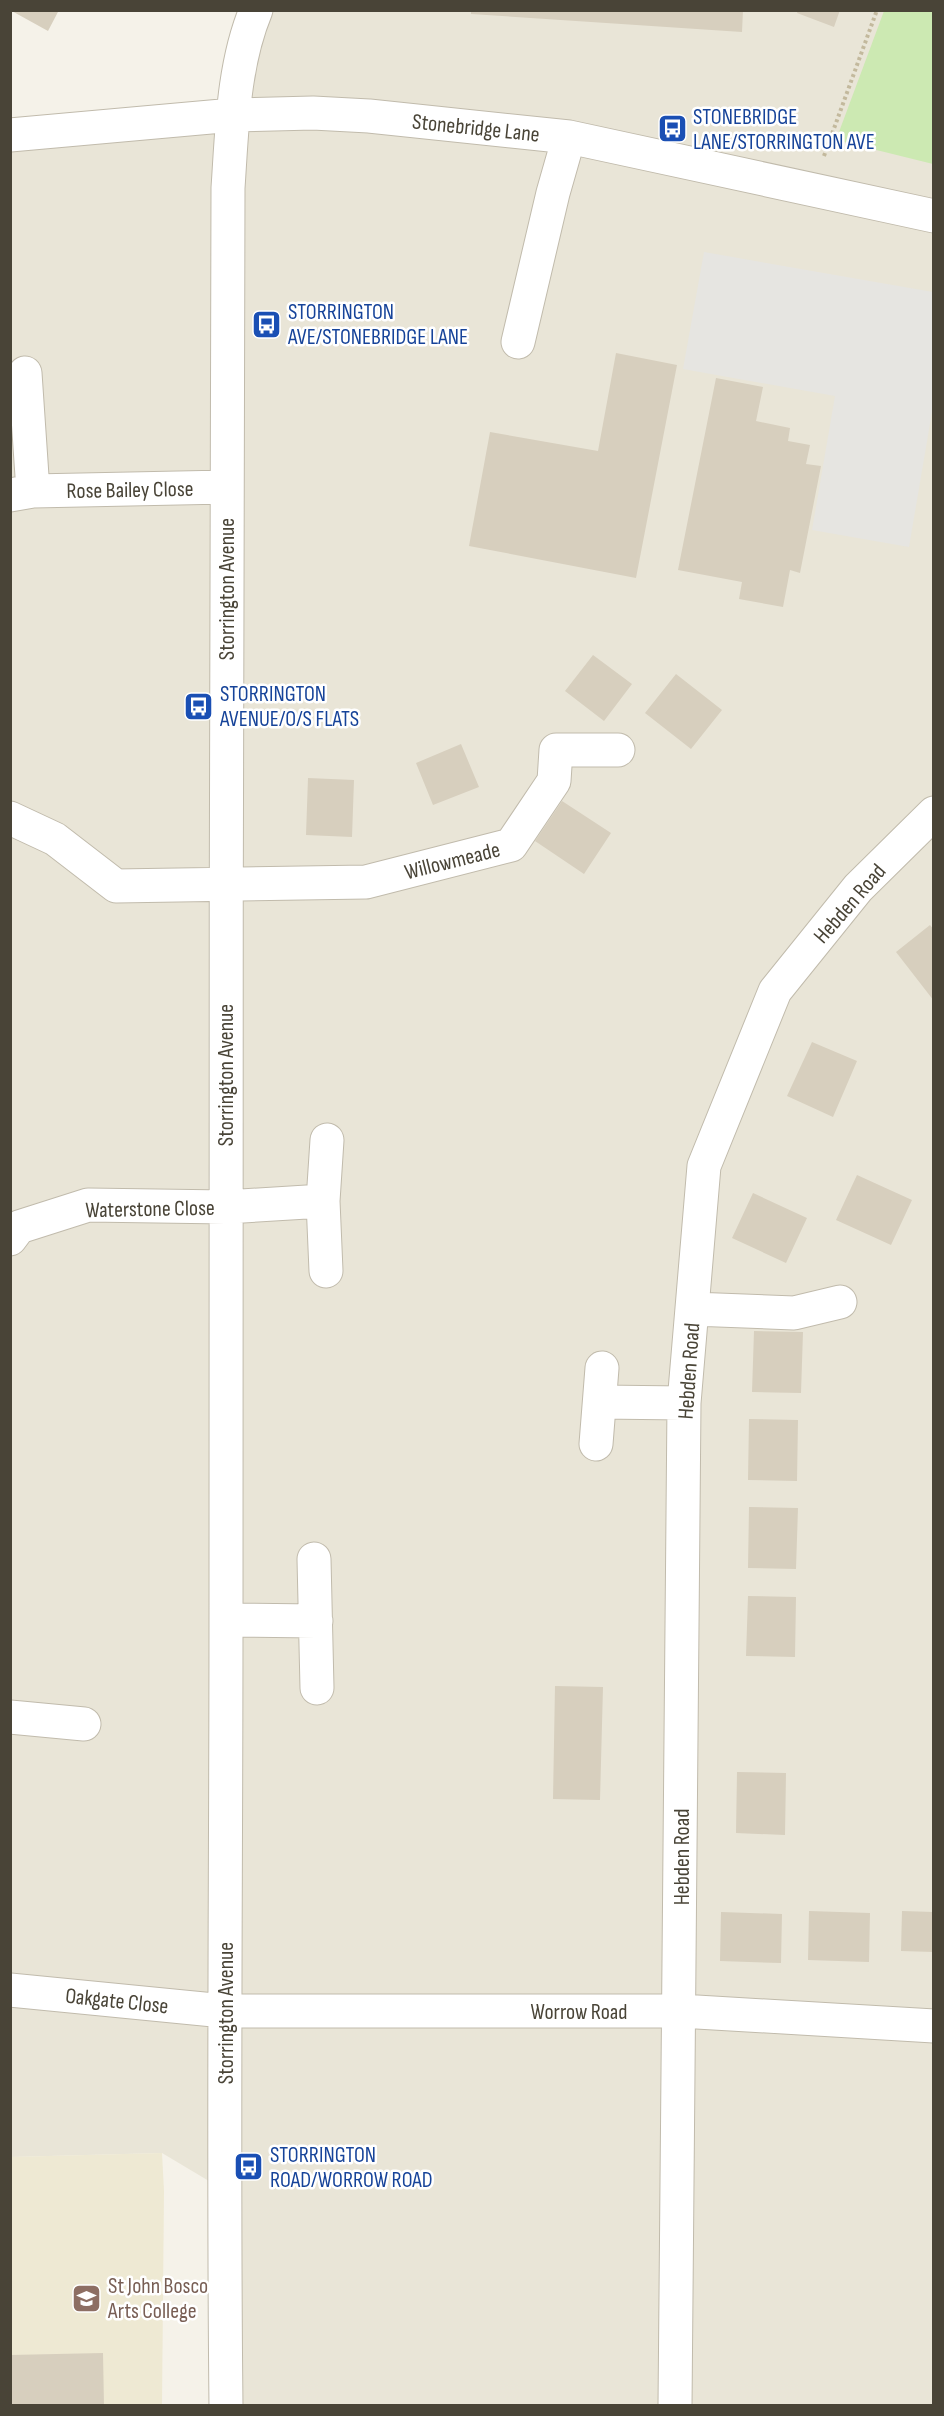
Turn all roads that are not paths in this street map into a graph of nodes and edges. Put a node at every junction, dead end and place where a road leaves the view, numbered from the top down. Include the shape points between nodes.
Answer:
1 (251, 13) edge
2 (233, 115) junction
3 (10, 135) edge
4 (569, 137) junction
5 (933, 216) edge
6 (518, 342) dead end
7 (25, 373) dead end
8 (227, 487) junction
9 (22, 493) edge
10 (618, 750) dead end
11 (933, 813) edge
12 (10, 818) edge
13 (225, 885) junction
14 (327, 1140) dead end
15 (323, 1201) junction
16 (226, 1207) junction
17 (10, 1239) edge
18 (326, 1270) dead end
19 (840, 1302) dead end
20 (692, 1309) junction
21 (602, 1368) dead end
22 (600, 1402) junction
23 (684, 1403) junction
24 (596, 1444) dead end
25 (314, 1559) dead end
26 (226, 1620) junction
27 (316, 1621) junction
28 (317, 1688) dead end
29 (10, 1717) edge
30 (84, 1724) dead end
31 (10, 1990) edge
32 (224, 2011) junction
33 (680, 2011) junction
34 (933, 2026) edge
35 (226, 2406) edge
36 (675, 2406) edge

1 - 2 street, Storrington Avenue
2 - 3 street, Stonebridge Lane
2 - 4 street, Stonebridge Lane via 369,116
2 - 8 street, Storrington Avenue via 228,188
4 - 5 street, Stonebridge Lane
4 - 6 street
7 - 9 street, Rose Bailey Close
8 - 9 street, Rose Bailey Close
8 - 13 street, Storrington Avenue
10 - 13 street, Willowmeade via 556,750 554,781 511,845 366,882
11 - 20 street, Hebden Road via 858,888 776,991 704,1166
12 - 13 street via 55,839 116,886
13 - 16 street, Storrington Avenue
14 - 15 street
15 - 16 street
15 - 18 street
16 - 17 street, Waterstone Close via 88,1205 19,1227
16 - 26 street, Storrington Avenue
19 - 20 street, Hebden Road via 794,1313
20 - 23 street, Hebden Road
21 - 22 street
22 - 23 street
22 - 24 street
23 - 33 street, Hebden Road
25 - 27 street
26 - 27 street
26 - 32 street, Storrington Avenue
27 - 28 street
29 - 30 street
31 - 32 street, Oakgate Close
32 - 33 street, Worrow Road
32 - 35 street, Storrington Avenue
33 - 34 street, Worrow Road
33 - 36 street, Hebden Road

